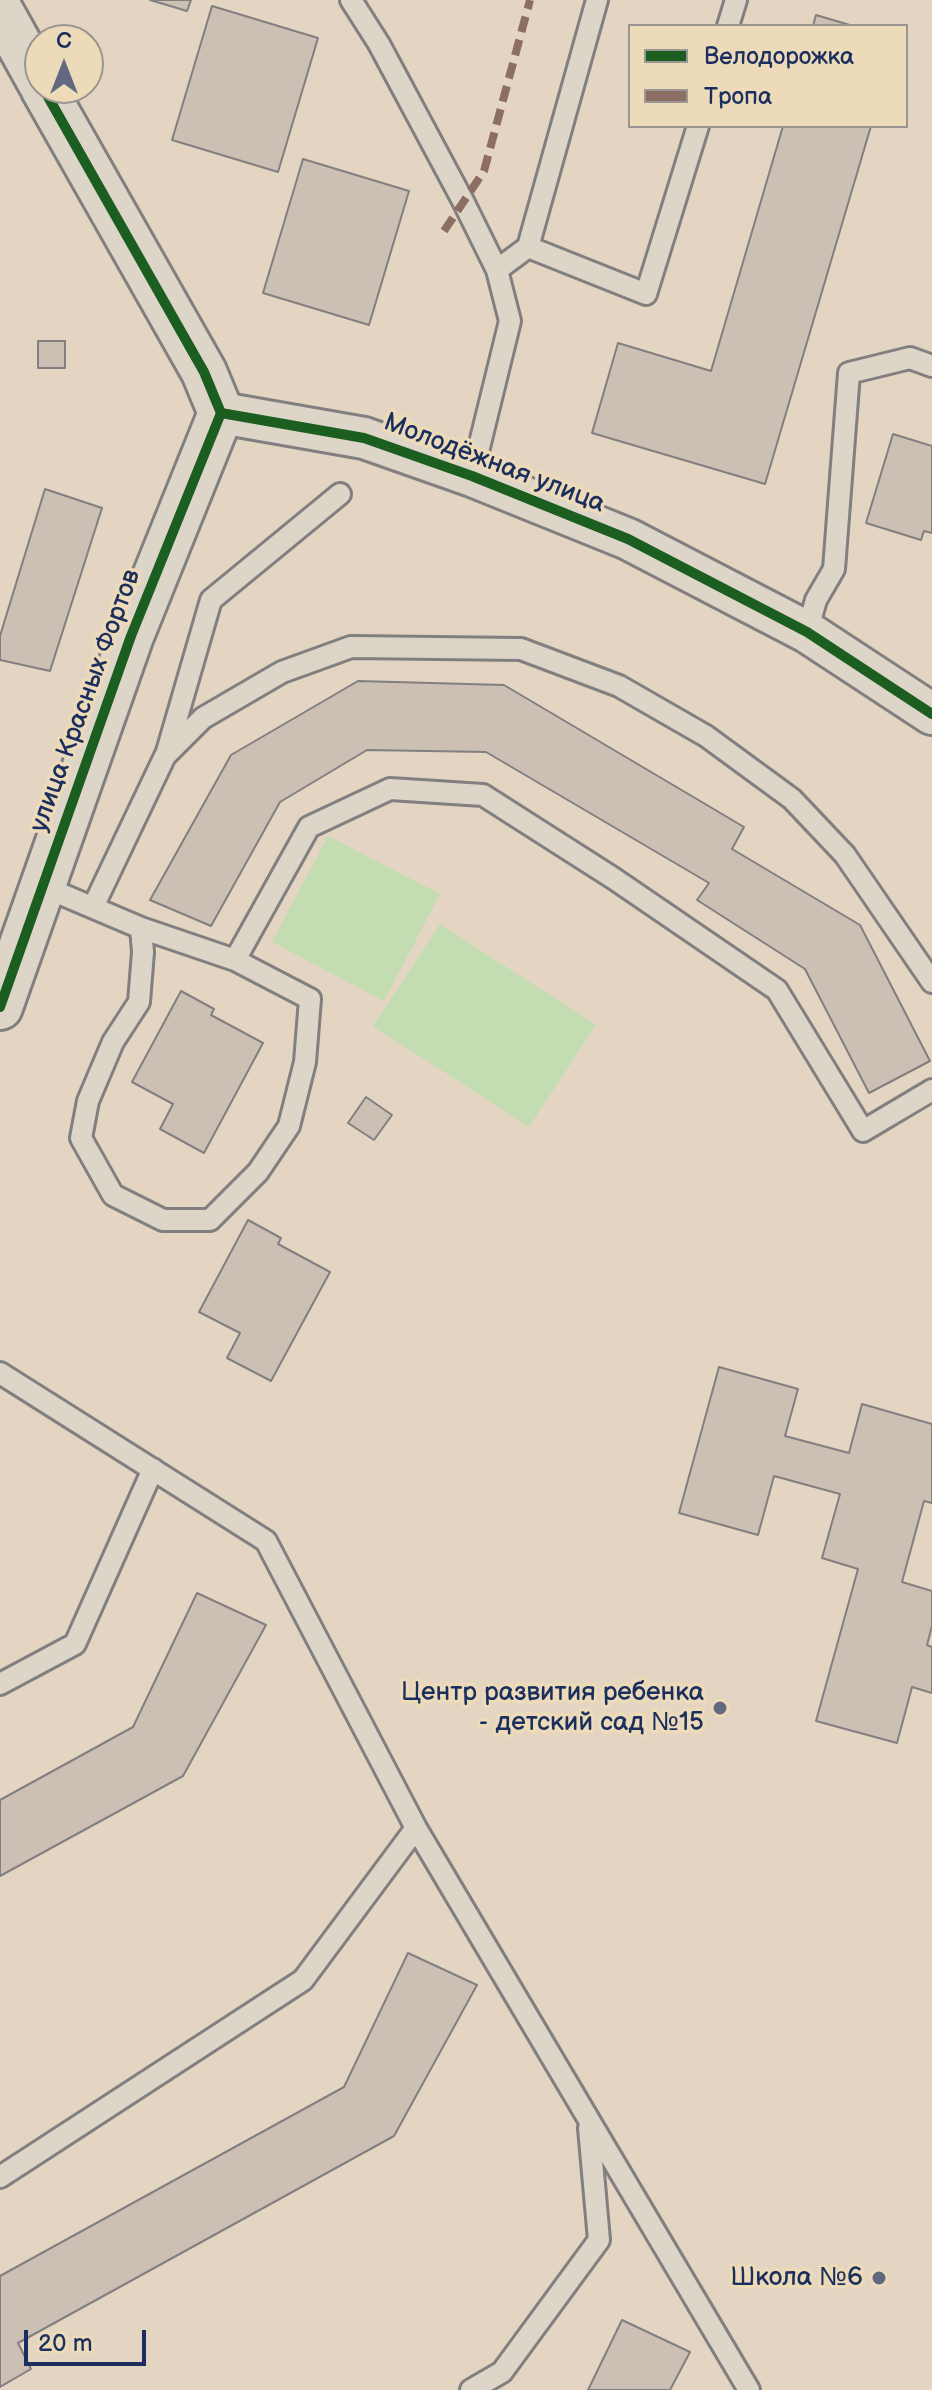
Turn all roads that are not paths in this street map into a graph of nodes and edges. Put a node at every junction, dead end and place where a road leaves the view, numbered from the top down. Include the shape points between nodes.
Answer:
1 (351, 0) edge
2 (597, 0) edge
3 (736, 0) edge
4 (729, 24) edge
5 (5, 33) edge
6 (24, 60) edge
7 (52, 104) edge
8 (697, 128) edge
9 (528, 247) junction
10 (497, 270) junction
11 (932, 366) edge
12 (221, 413) junction
13 (472, 476) junction
14 (340, 494) dead end
15 (807, 632) junction
16 (932, 714) edge
17 (165, 756) junction
18 (42, 886) junction
19 (93, 907) junction
20 (141, 928) junction
21 (235, 960) junction
22 (932, 982) edge
23 (0, 1007) edge
24 (932, 1090) edge
25 (0, 1373) edge
26 (153, 1469) junction
27 (0, 1684) edge
28 (416, 1828) junction
29 (588, 2120) junction
30 (0, 2177) edge
31 (471, 2390) edge
32 (749, 2390) edge

1 - 10 lane
2 - 9 lane
3 - 4 lane
5 - 6 street
7 - 12 street via 204,372
8 - 9 lane via 646,294
9 - 10 lane
10 - 13 lane via 510,321
11 - 15 lane via 910,358 849,373 834,569 816,600
12 - 13 street, Молодёжная улица via 364,438
12 - 18 street, улица Красных Фортов via 131,636
13 - 15 street, Молодёжная улица via 628,539
14 - 17 lane via 211,600
15 - 16 street, Молодёжная улица
17 - 19 lane
17 - 22 lane via 203,718 282,672 351,647 521,649 619,686 706,736 792,799 845,855
18 - 19 lane
18 - 23 street, улица Красных Фортов
19 - 20 lane
20 - 21 lane
20 - 21 lane via 139,1002 113,1042 88,1101 81,1138 113,1195 163,1220 210,1220 258,1172 289,1126 305,1062 310,999
21 - 24 lane via 309,827 390,789 483,795 777,990 863,1131
25 - 26 lane
26 - 27 lane via 75,1644
26 - 28 lane via 266,1541
28 - 29 lane
28 - 30 lane via 303,1980
29 - 31 lane via 599,2240 502,2372
29 - 32 lane

